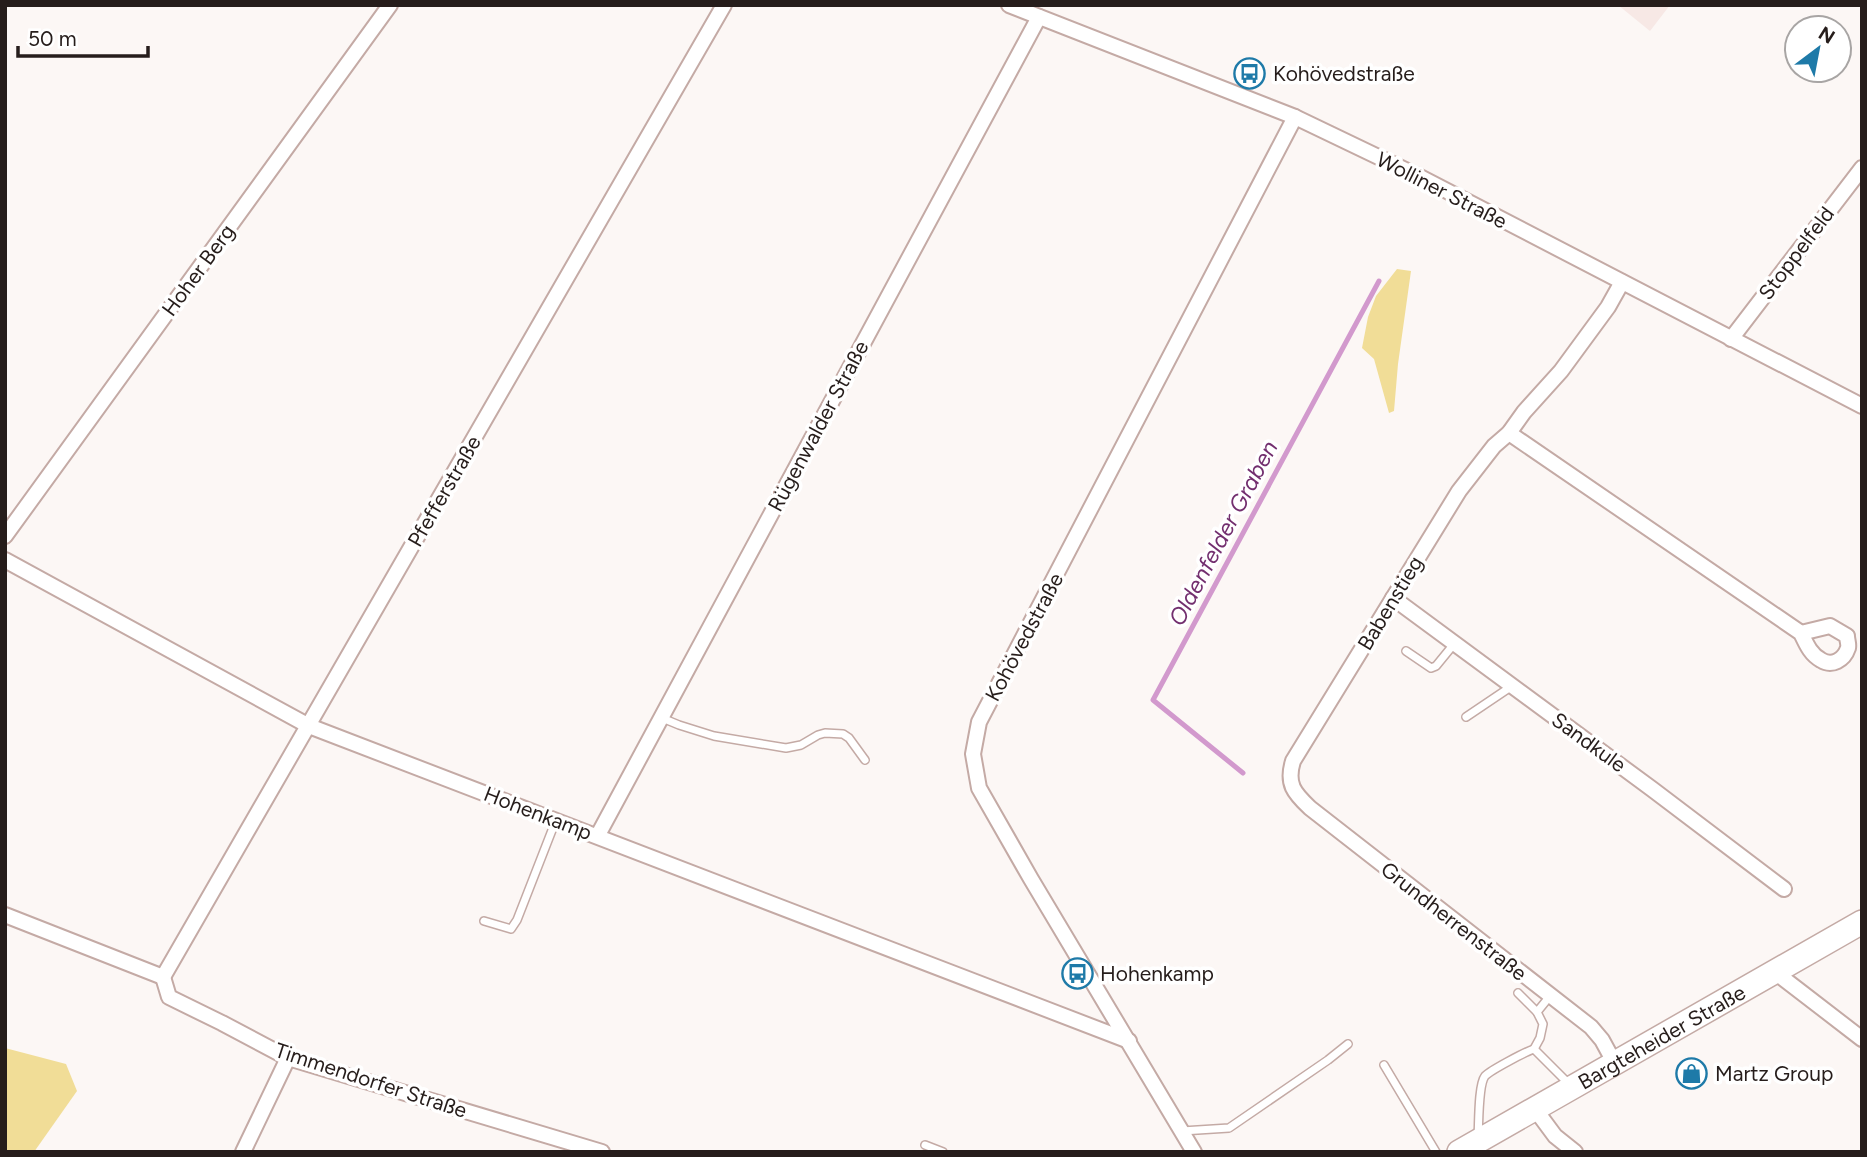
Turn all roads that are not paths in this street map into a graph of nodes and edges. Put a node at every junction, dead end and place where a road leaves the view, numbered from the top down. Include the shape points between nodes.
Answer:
1 (390, 5) edge
2 (724, 5) edge
3 (1009, 5) edge
4 (1039, 17) junction
5 (1295, 117) junction
6 (1862, 168) edge
7 (1622, 282) junction
8 (1731, 339) junction
9 (1862, 406) edge
10 (1509, 433) junction
11 (5, 536) edge
12 (5, 559) edge
13 (1393, 598) junction
14 (1801, 633) dead end
15 (1454, 643) junction
16 (1406, 650) dead end
17 (1513, 686) junction
18 (661, 717) junction
19 (1466, 717) dead end
20 (309, 726) junction
21 (865, 760) dead end
22 (1290, 783) joint
23 (556, 820) junction
24 (598, 835) junction
25 (1784, 888) dead end
26 (5, 915) edge
27 (484, 921) dead end
28 (1862, 922) edge
29 (1775, 972) junction
30 (163, 976) junction
31 (1518, 993) dead end
32 (1550, 996) junction
33 (1537, 1013) junction
34 (1862, 1039) edge
35 (1129, 1041) junction
36 (1348, 1044) dead end
37 (1534, 1049) junction
38 (288, 1058) junction
39 (1614, 1062) junction
40 (1384, 1065) dead end
41 (1572, 1087) junction
42 (1535, 1109) junction
43 (1182, 1131) junction
44 (925, 1145) dead end
45 (1468, 1147) edge
46 (243, 1152) edge
47 (603, 1152) edge
48 (943, 1152) edge
49 (1194, 1152) edge
50 (1436, 1152) edge
51 (1575, 1152) edge

1 - 11 street, Hoher Berg
2 - 20 street, Pfefferstraße
3 - 4 street, Wolliner Straße
4 - 5 street, Wolliner Straße
4 - 18 street, Rügenwalder Straße
5 - 7 street, Wolliner Straße
5 - 35 street, Kohövedstraße via 979,722 973,754 979,788
6 - 8 street, Stoppelfeld
7 - 8 street, Wolliner Straße
7 - 10 street, Babenstieg via 1561,371
8 - 9 street, Wolliner Straße
10 - 13 street, Babenstieg via 1459,491
10 - 14 street
12 - 20 street, Hohenkamp
13 - 15 street, Sandkule
13 - 22 street, Babenstieg via 1293,761
15 - 16 lane via 1431,668
15 - 17 street, Sandkule
17 - 19 lane
17 - 25 street, Sandkule
18 - 21 lane via 714,736 786,748 825,733 844,734
18 - 24 street, Rügenwalder Straße
20 - 23 street, Hohenkamp
20 - 30 street, Pfefferstraße
22 - 32 street, Grundherrenstraße via 1310,808
23 - 24 street, Hohenkamp
23 - 27 lane via 511,929
24 - 35 street, Hohenkamp
26 - 30 street
28 - 29 main road, Bargteheider Straße
29 - 34 street
29 - 39 main road, Bargteheider Straße
30 - 38 street, Timmendorfer Straße via 169,997
31 - 33 lane
32 - 33 lane
32 - 39 street, Grundherrenstraße via 1598,1034
33 - 37 lane via 1544,1024
35 - 43 street, Kohövedstraße
36 - 43 lane via 1230,1128
37 - 41 lane
37 - 45 lane via 1485,1077
38 - 46 street
38 - 47 street, Timmendorfer Straße
39 - 41 main road, Bargteheider Straße
40 - 50 lane
41 - 42 main road, Bargteheider Straße
42 - 45 main road, Bargteheider Straße
42 - 51 street via 1555,1136
43 - 49 street, Kohövedstraße
44 - 48 lane

